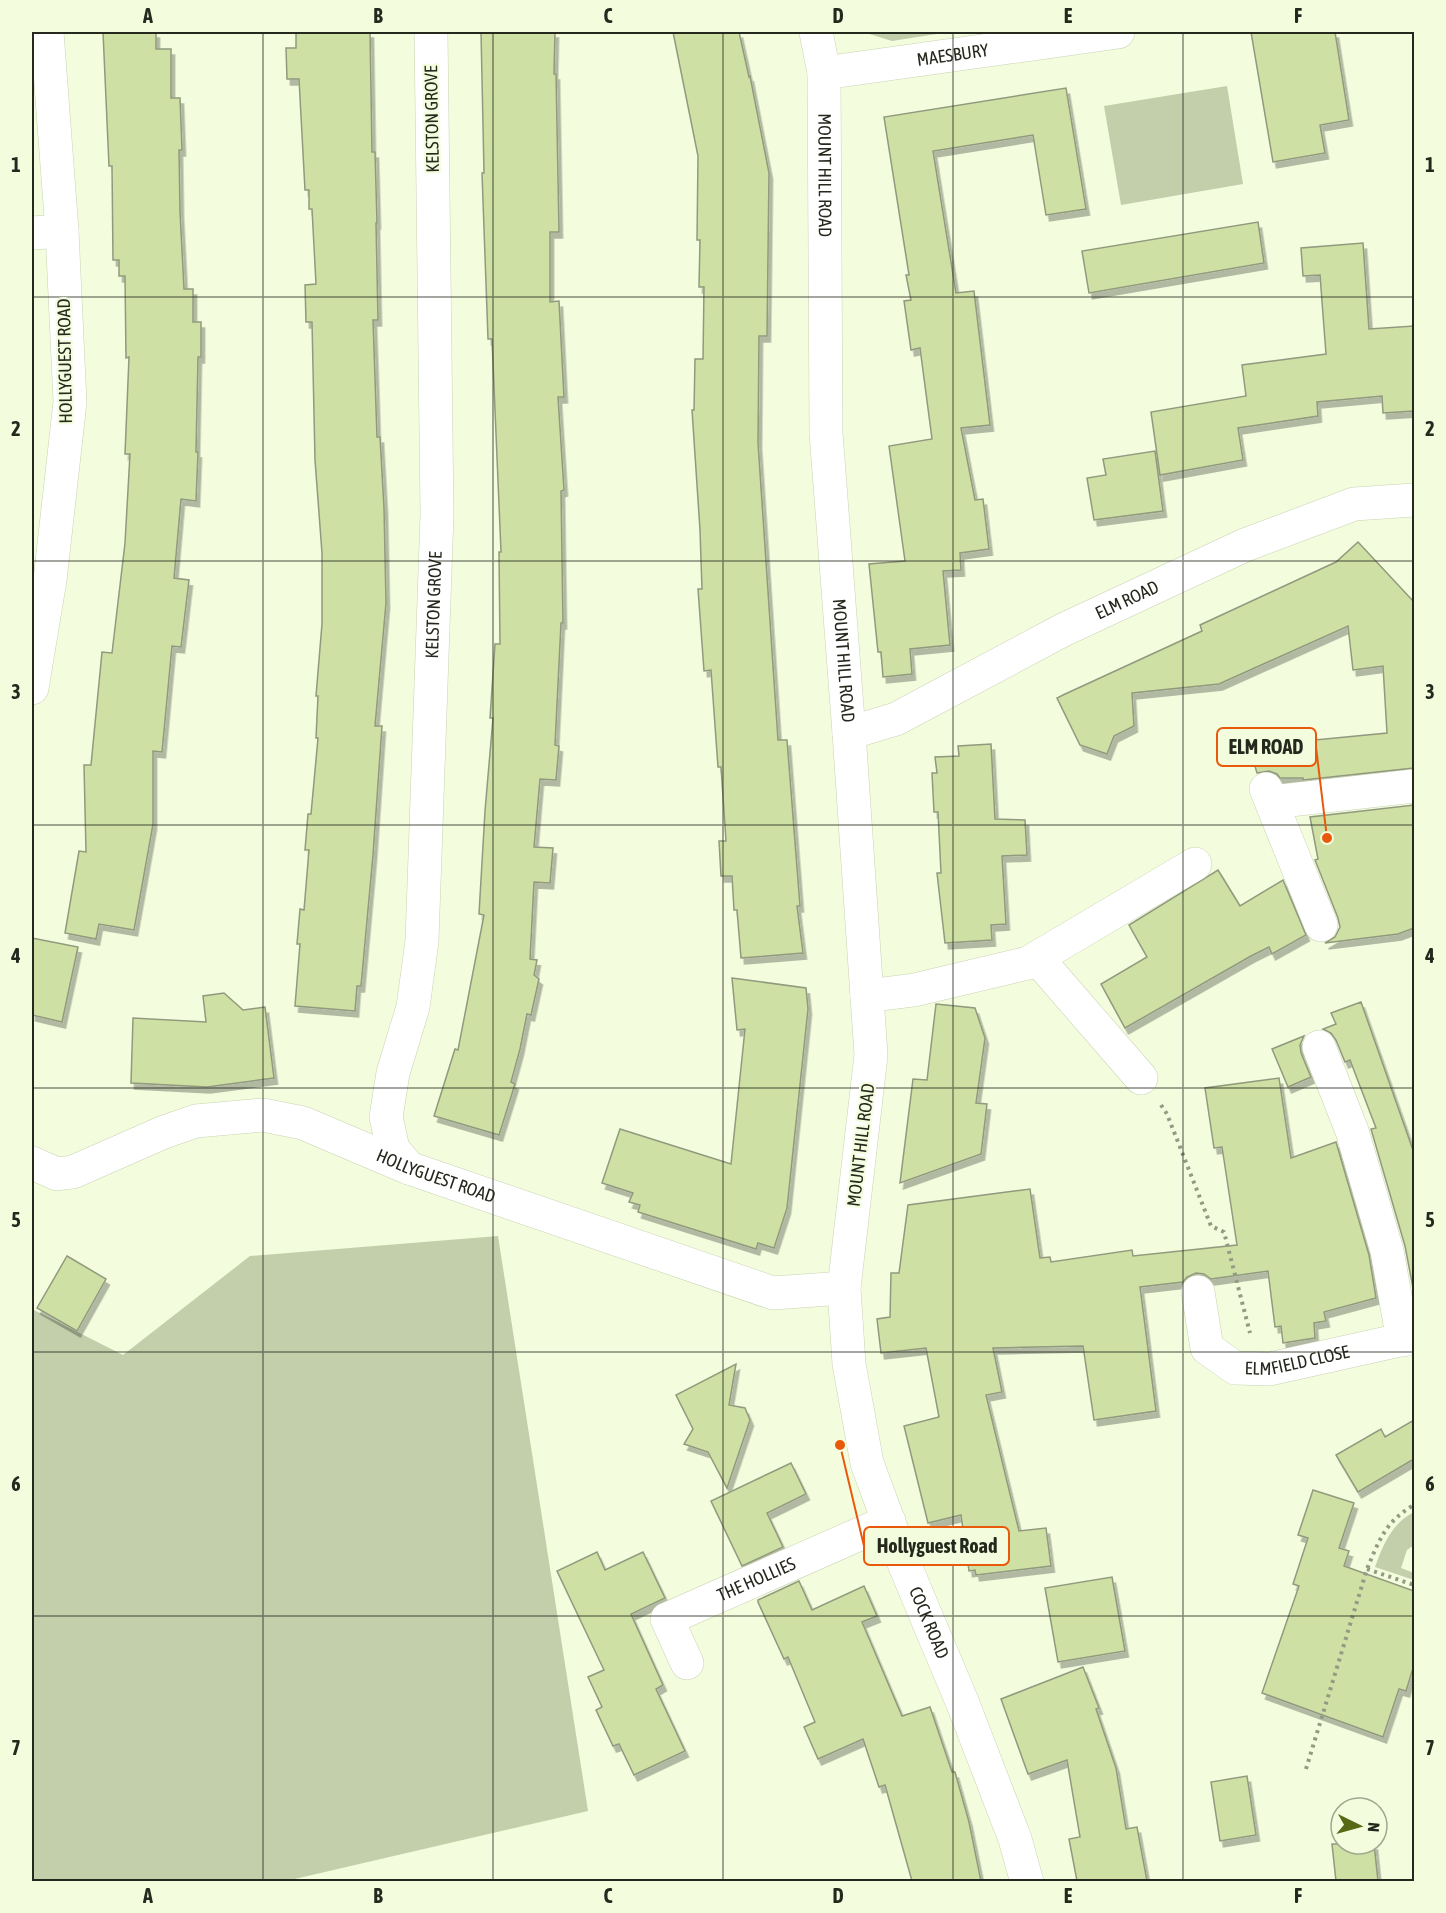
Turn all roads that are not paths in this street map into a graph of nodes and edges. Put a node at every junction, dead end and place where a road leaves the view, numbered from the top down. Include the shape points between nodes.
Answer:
1 (47, 32) edge
2 (431, 32) edge
3 (816, 32) edge
4 (1118, 32) edge
5 (824, 73) junction
6 (47, 232) edge
7 (1414, 500) edge
8 (32, 688) edge
9 (849, 733) junction
10 (1414, 786) edge
11 (1195, 864) dead end
12 (1322, 925) dead end
13 (1037, 958) junction
14 (867, 996) junction
15 (1319, 1047) dead end
16 (1141, 1078) road end
17 (409, 1167) junction
18 (35, 1174) edge
19 (844, 1288) junction
20 (1198, 1292) dead end
21 (1409, 1339) edge
22 (888, 1521) junction
23 (687, 1663) dead end
24 (1027, 1881) edge

1 - 6 street, HOLLYGUEST ROAD
2 - 17 street, KELSTON GROVE via 437,514 422,941 413,1007 393,1073 386,1117 393,1149
3 - 5 street, MOUNT HILL ROAD
4 - 5 street, MAESBURY
5 - 9 street, MOUNT HILL ROAD via 825,433
6 - 8 street, HOLLYGUEST ROAD via 70,402 51,580
7 - 9 street, ELM ROAD via 1354,504 1245,545 1063,630 896,719
9 - 14 street, MOUNT HILL ROAD
10 - 12 street via 1269,795
11 - 13 street
13 - 14 street via 914,990
13 - 16 street
14 - 19 street, MOUNT HILL ROAD via 871,1055
15 - 21 street via 1352,1131
17 - 18 street, HOLLYGUEST ROAD via 303,1123 262,1115 196,1121 73,1172
17 - 19 street, HOLLYGUEST ROAD via 773,1293
19 - 22 street, COCK ROAD via 849,1364 867,1463
20 - 21 street, ELMFIELD CLOSE via 1207,1348 1234,1368 1270,1369
22 - 23 street, THE HOLLIES via 667,1620
22 - 24 street, COCK ROAD via 971,1725

